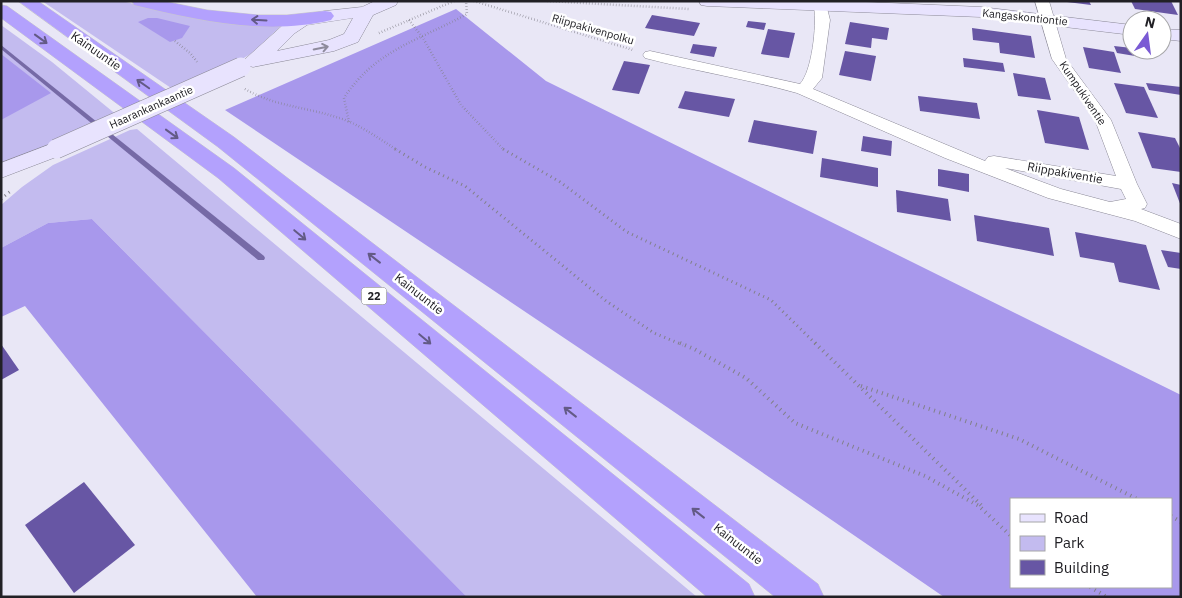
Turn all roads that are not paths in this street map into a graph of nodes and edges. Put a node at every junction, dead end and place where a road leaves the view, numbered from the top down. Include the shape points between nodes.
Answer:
1 (26, 1) edge
2 (140, 1) edge
3 (390, 1) edge
4 (707, 1) edge
5 (1042, 1) edge
6 (821, 7) junction
7 (1, 10) edge
8 (366, 12) junction
9 (325, 16) junction
10 (1046, 19) junction
11 (357, 29) junction
12 (1122, 29) edge
13 (650, 55) road end
14 (248, 64) junction
15 (803, 90) junction
16 (51, 152) junction
17 (951, 154) junction
18 (1, 171) edge
19 (1, 183) edge
20 (1128, 184) junction
21 (1109, 208) junction
22 (1181, 232) edge
23 (736, 597) edge
24 (805, 597) edge

24 -> 1 highway, Kainuuntie / 22 via 226,142
9 -> 2 highway via 275,21 224,18
3 - 8 street, Haarankankaantie
4 - 6 street, Kangaskontiontie
5 - 10 street, Kumpukiventie
6 - 10 street, Kangaskontiontie via 981,12
6 - 15 street via 824,20 814,78
7 -> 23 highway, Kainuuntie / 22 via 226,173
8 - 9 street, Haarankankaantie
8 - 11 street, Haarankankaantie
9 - 11 street via 348,19 355,23
9 - 14 street, Haarankankaantie via 301,21
10 - 12 street, Kangaskontiontie
10 - 20 street, Kumpukiventie via 1059,59 1103,120
14 -> 11 street, Haarankankaantie via 334,45 351,38
13 - 15 street, Riippakiventie
14 - 16 street, Haarankankaantie, bridge
15 - 17 street, Riippakiventie
16 - 18 street, Haarankankaantie
16 - 19 street, Haarankankaantie
17 - 20 street, Riippakiventie
17 - 21 street, Riippakiventie via 1055,194
20 - 21 street, Riippakiventie via 1138,204
21 - 22 street, Riippakiventie via 1141,216

